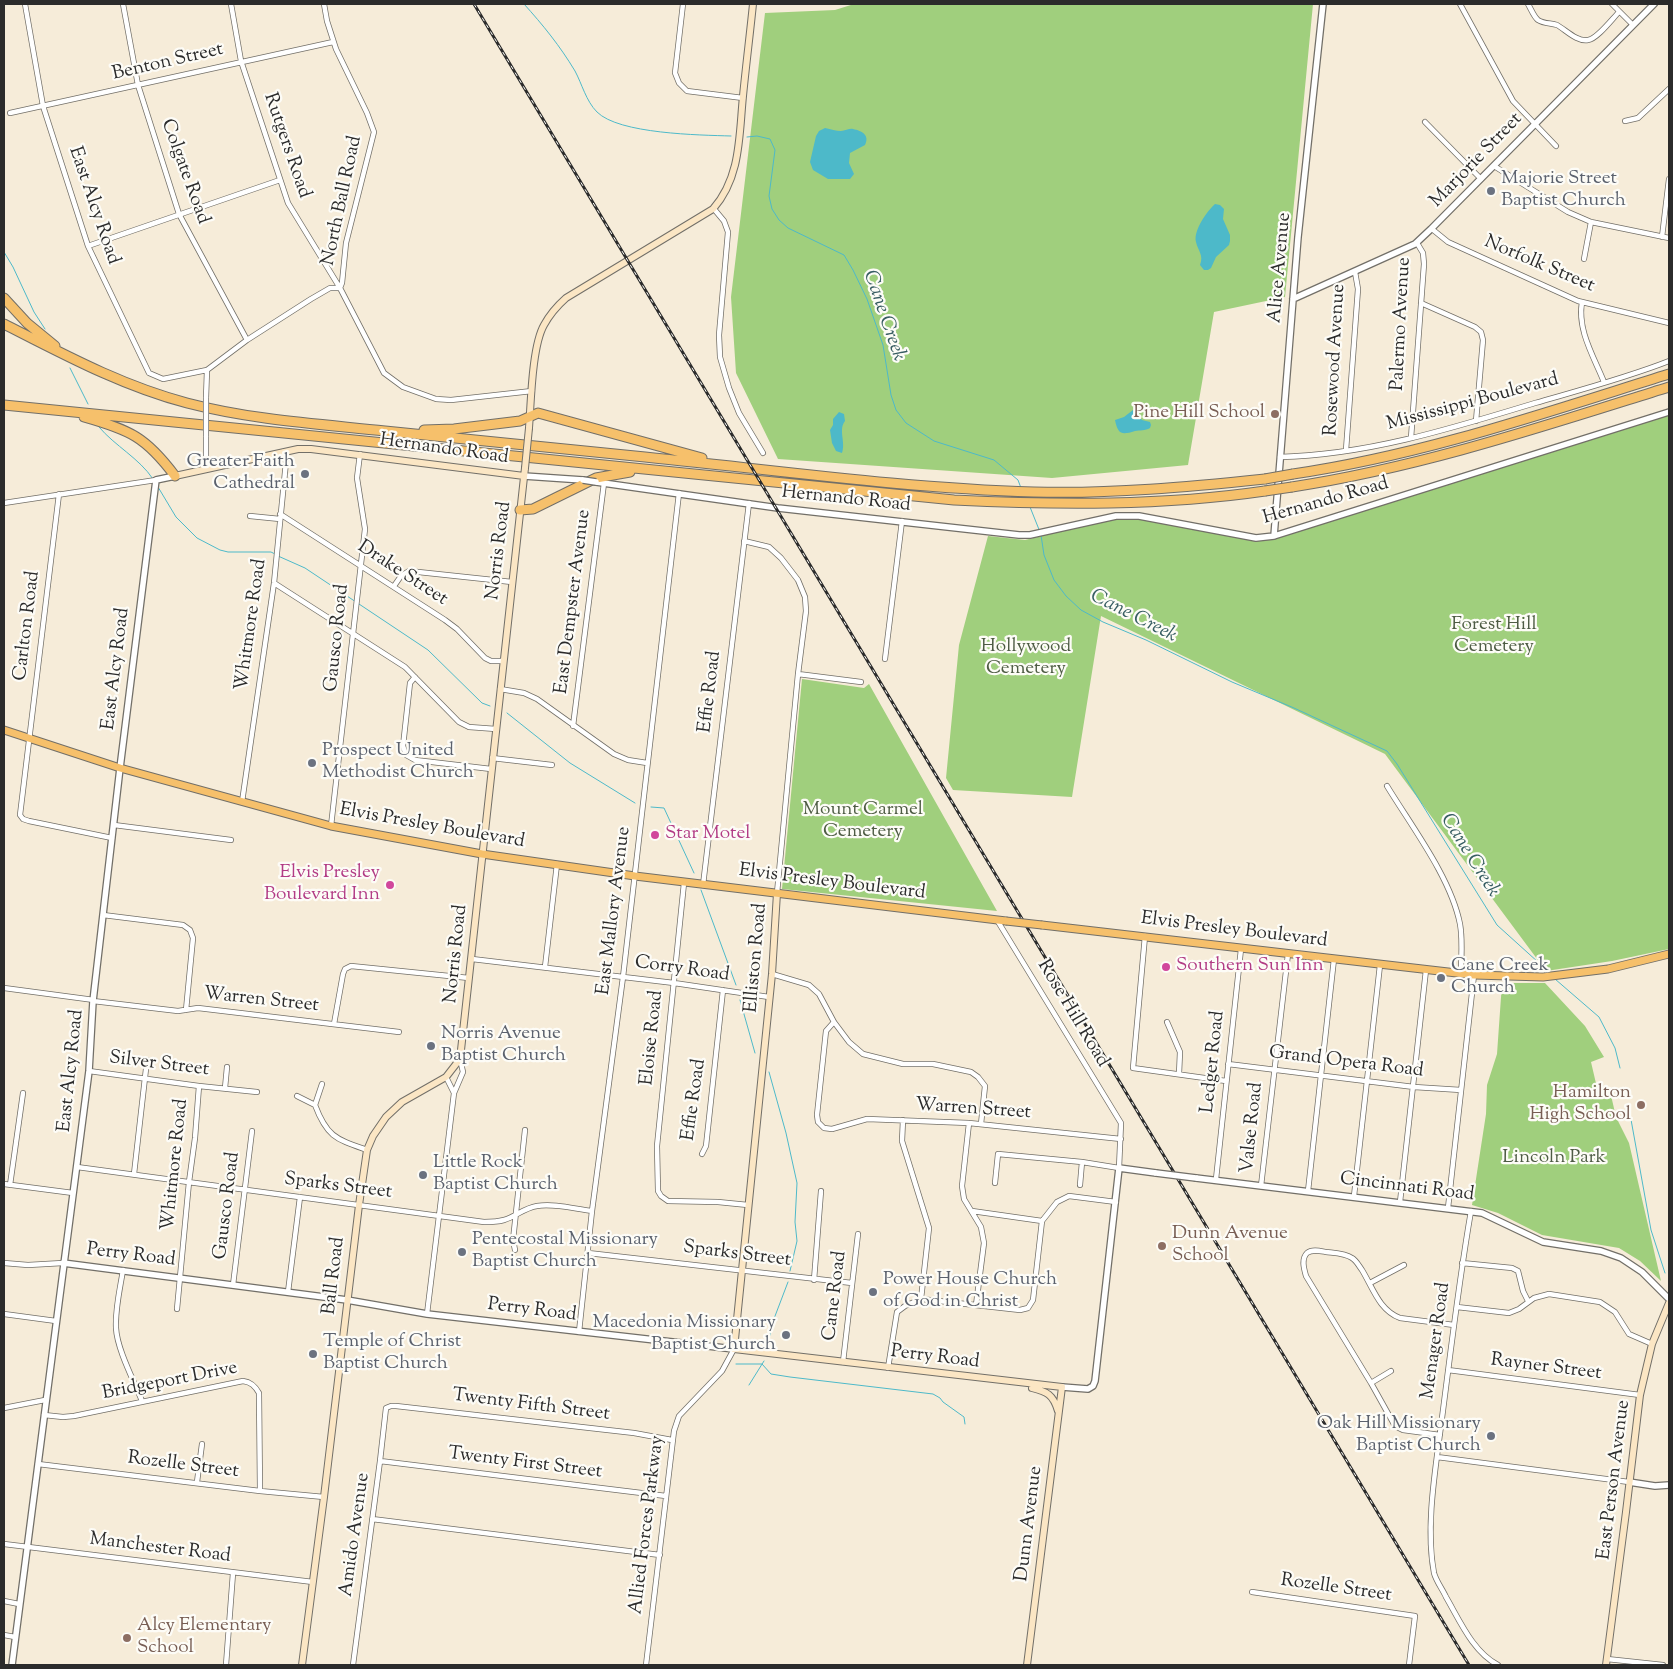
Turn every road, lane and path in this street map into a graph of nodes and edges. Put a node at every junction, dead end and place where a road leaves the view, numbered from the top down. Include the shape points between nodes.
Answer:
1 (25, 4) edge
2 (123, 4) edge
3 (231, 4) edge
4 (324, 4) edge
5 (683, 4) edge
6 (753, 4) edge
7 (1323, 4) edge
8 (1460, 4) edge
9 (1528, 4) edge
10 (1612, 4) edge
11 (1654, 4) edge
12 (1619, 12) junction
13 (1633, 25) junction
14 (333, 42) junction
15 (241, 61) junction
16 (138, 85) junction
17 (1669, 89) edge
18 (743, 98) junction
19 (43, 106) junction
20 (10, 113) dead end
21 (1425, 122) dead end
22 (1625, 122) dead end
23 (1535, 124) junction
24 (1556, 146) dead end
25 (1494, 166) junction
26 (1669, 178) edge
27 (1481, 179) junction
28 (280, 180) junction
29 (714, 208) junction
30 (178, 214) junction
31 (1592, 222) junction
32 (1432, 228) junction
33 (1662, 237) junction
34 (1669, 238) edge
35 (1416, 242) junction
36 (88, 246) junction
37 (1584, 259) dead end
38 (1355, 272) junction
39 (340, 288) junction
40 (4, 298) edge
41 (1293, 299) junction
42 (1582, 302) junction
43 (1422, 303) junction
44 (1669, 323) edge
45 (4, 324) edge
46 (247, 340) junction
47 (71, 358) junction
48 (1669, 361) edge
49 (206, 370) junction
50 (1669, 374) edge
51 (1604, 382) junction
52 (1669, 387) edge
53 (532, 391) junction
54 (4, 405) edge
55 (67, 412) junction
56 (1669, 412) edge
57 (530, 416) junction
58 (1476, 421) junction
59 (398, 432) junction
60 (1411, 438) junction
61 (1346, 450) junction
62 (283, 452) junction
63 (763, 453) dead end
64 (360, 454) junction
65 (1280, 456) junction
66 (727, 465) junction
67 (206, 469) junction
68 (650, 470) junction
69 (175, 476) junction
70 (524, 476) junction
71 (156, 480) junction
72 (604, 483) junction
73 (679, 493) junction
74 (59, 494) junction
75 (4, 503) edge
76 (749, 503) junction
77 (520, 510) junction
78 (250, 516) dead end
79 (280, 516) junction
80 (902, 521) junction
81 (1274, 536) junction
82 (744, 541) junction
83 (361, 565) junction
84 (512, 582) junction
85 (274, 583) junction
86 (394, 586) junction
87 (353, 634) junction
88 (885, 659) dead end
89 (503, 661) junction
90 (798, 674) junction
91 (415, 677) junction
92 (861, 682) dead end
93 (500, 689) junction
94 (573, 726) junction
95 (496, 729) junction
96 (4, 730) edge
97 (29, 737) junction
98 (492, 758) junction
99 (647, 763) junction
100 (552, 765) dead end
101 (120, 768) junction
102 (491, 769) junction
103 (1387, 786) dead end
104 (242, 802) junction
105 (114, 825) junction
106 (331, 826) junction
107 (112, 838) junction
108 (231, 840) dead end
109 (482, 854) junction
110 (556, 864) junction
111 (635, 876) junction
112 (684, 883) junction
113 (703, 885) junction
114 (777, 893) junction
115 (103, 916) junction
116 (997, 920) junction
117 (1145, 936) junction
118 (1241, 948) junction
119 (1288, 954) junction
120 (1669, 954) edge
121 (472, 959) junction
122 (1334, 959) junction
123 (1380, 965) junction
124 (545, 967) junction
125 (1426, 970) junction
126 (772, 974) junction
127 (1461, 974) junction
128 (1474, 976) junction
129 (623, 977) junction
130 (469, 978) junction
131 (674, 983) junction
132 (4, 988) edge
133 (723, 990) junction
134 (769, 997) junction
135 (94, 1001) junction
136 (186, 1010) junction
137 (834, 1022) junction
138 (1167, 1022) dead end
139 (334, 1024) junction
140 (399, 1032) dead end
141 (460, 1059) junction
142 (147, 1060) dead end
143 (1228, 1064) junction
144 (227, 1067) dead end
145 (1274, 1070) junction
146 (89, 1071) junction
147 (1179, 1074) junction
148 (1320, 1076) junction
149 (446, 1077) junction
150 (146, 1078) junction
151 (1226, 1081) junction
152 (1367, 1081) junction
153 (322, 1084) dead end
154 (199, 1086) junction
155 (1414, 1087) junction
156 (225, 1088) junction
157 (1461, 1090) junction
158 (257, 1092) dead end
159 (22, 1093) dead end
160 (454, 1093) junction
161 (297, 1096) dead end
162 (314, 1105) junction
163 (903, 1120) junction
164 (969, 1123) junction
165 (981, 1124) junction
166 (525, 1130) dead end
167 (252, 1131) dead end
168 (1121, 1140) junction
169 (367, 1150) junction
170 (702, 1154) dead end
171 (1082, 1162) junction
172 (77, 1167) junction
173 (1119, 1168) junction
174 (134, 1174) junction
175 (1216, 1180) junction
176 (189, 1182) junction
177 (995, 1183) dead end
178 (4, 1184) edge
179 (10, 1185) junction
180 (1080, 1185) dead end
181 (1261, 1186) junction
182 (244, 1191) junction
183 (821, 1191) dead end
184 (1308, 1191) junction
185 (73, 1193) junction
186 (1354, 1196) junction
187 (300, 1198) junction
188 (1116, 1202) junction
189 (1400, 1202) junction
190 (359, 1205) junction
191 (748, 1205) junction
192 (1448, 1208) junction
193 (592, 1211) junction
194 (972, 1211) junction
195 (1472, 1212) junction
196 (515, 1214) junction
197 (440, 1216) junction
198 (1042, 1221) junction
199 (858, 1234) dead end
200 (515, 1250) dead end
201 (588, 1253) junction
202 (4, 1263) edge
203 (63, 1263) junction
204 (1462, 1263) junction
205 (1404, 1265) dead end
206 (123, 1270) junction
207 (741, 1271) junction
208 (179, 1277) junction
209 (814, 1280) junction
210 (1370, 1283) junction
211 (852, 1284) junction
212 (233, 1285) junction
213 (288, 1292) junction
214 (1669, 1298) edge
215 (921, 1299) junction
216 (347, 1300) junction
217 (1528, 1301) junction
218 (1669, 1303) edge
219 (976, 1306) junction
220 (1457, 1307) junction
221 (177, 1308) dead end
222 (4, 1314) edge
223 (427, 1314) junction
224 (56, 1321) junction
225 (1454, 1325) junction
226 (579, 1332) junction
227 (1652, 1344) junction
228 (734, 1350) junction
229 (843, 1362) junction
230 (888, 1368) junction
231 (1448, 1370) junction
232 (1391, 1371) dead end
233 (1371, 1382) junction
234 (1017, 1383) junction
235 (1062, 1388) junction
236 (1640, 1395) junction
237 (45, 1400) junction
238 (142, 1401) junction
239 (4, 1408) edge
240 (386, 1408) joint
241 (44, 1414) junction
242 (1059, 1414) junction
243 (1440, 1435) junction
244 (672, 1440) junction
245 (202, 1444) dead end
246 (1437, 1457) junction
247 (380, 1461) junction
248 (38, 1464) junction
249 (197, 1482) junction
250 (1629, 1482) junction
251 (1669, 1485) edge
252 (260, 1491) junction
253 (324, 1496) junction
254 (666, 1496) junction
255 (372, 1519) junction
256 (4, 1544) edge
257 (27, 1547) junction
258 (660, 1555) junction
259 (233, 1573) junction
260 (313, 1582) junction
261 (1252, 1592) dead end
262 (4, 1602) edge
263 (19, 1604) junction
264 (4, 1635) edge
265 (15, 1636) junction
266 (1606, 1662) edge
267 (12, 1665) edge
268 (226, 1665) edge
269 (302, 1665) edge
270 (353, 1665) edge
271 (646, 1665) edge
272 (1027, 1665) edge
273 (1409, 1665) edge
274 (1498, 1665) edge
275 (1663, 1665) edge

1 - 19 street, East Alcy Road
2 - 16 street, Colgate Road
3 - 15 street, Rutgers Road
4 - 14 street, North Ball Road
5 - 18 street via 675,73 679,84 687,91
6 - 18 main road
7 - 41 street, Alice Avenue
8 - 23 street via 1514,102
9 - 12 street via 1536,19 1556,25 1586,41 1597,35
10 - 12 street
11 - 13 street, Marjorie Street
12 - 13 street
13 - 23 street, Marjorie Street
14 - 15 street, Benton Street
14 - 39 street, North Ball Road via 374,132 346,243
15 - 16 street, Benton Street
15 - 28 street, Rutgers Road
16 - 19 street, Benton Street
16 - 30 street, Colgate Road
17 - 22 street via 1638,118
18 - 29 main road, Norris Road via 740,144 733,173 725,196
19 - 20 street, Benton Street
19 - 36 street, East Alcy Road
21 - 27 street
23 - 24 street
23 - 25 street, Marjorie Street
25 - 27 street, Marjorie Street
25 - 31 street via 1568,212
26 - 33 street
27 - 32 street, Marjorie Street
28 - 30 street
28 - 39 street, Rutgers Road via 288,203
29 - 53 main road, Norris Road via 566,298 554,309 538,342
29 - 63 street via 728,232 720,357 739,413
30 - 36 street
30 - 46 street, Colgate Road
31 - 33 street
31 - 37 street
32 - 35 street, Marjorie Street
32 - 42 street, Norfolk Street via 1448,242
33 - 34 street
35 - 38 street, Marjorie Street
35 - 43 street, Palermo Avenue via 1424,258
36 - 49 street, East Alcy Road via 150,372 163,379
38 - 41 street, Marjorie Street
38 - 61 street, Rosewood Avenue via 1358,290
39 - 46 street via 330,288
39 - 53 street, North Ball Road via 384,373 403,387 436,399 451,400
40 - 47 highway via 27,323
41 - 65 street, Alice Avenue
42 - 44 street, Norfolk Street
42 - 51 street via 1580,318 1583,330
43 - 58 street via 1481,332 1483,343
43 - 60 street, Palermo Avenue
45 - 47 highway
46 - 49 street
47 - 59 highway via 128,383 202,406 268,419
48 - 51 street, Mississippi Boulevard
49 - 67 street, bridge
50 - 66 highway, bridge via 1460,439 1371,461 1266,479 1158,490 1012,491 926,486
51 - 58 street, Mississippi Boulevard
52 - 68 highway, bridge via 1491,443 1362,475 1265,491 1170,500 1089,504 954,500
53 - 57 main road, Norris Road
54 - 55 highway
55 - 68 highway
55 - 69 highway via 134,434 154,449
56 - 81 street, Hernando Road
57 - 59 highway via 520,421
57 - 66 highway via 538,412
57 - 70 main road, Norris Road, bridge
58 - 60 street, Mississippi Boulevard
59 - 66 highway
60 - 61 street, Mississippi Boulevard
61 - 65 street, Mississippi Boulevard via 1311,456
62 - 64 main road, Hernando Road via 311,449
62 - 67 main road, Hernando Road
62 - 79 street, Whitmore Road via 286,462
64 - 70 main road, Hernando Road
64 - 83 street, Gausco Road via 357,478 365,529
65 - 81 street, Alice Avenue
67 - 69 main road, Hernando Road
68 - 77 highway via 596,478 533,509
69 - 71 street, Hernando Road
70 - 72 street, Hernando Road, bridge
70 - 77 main road, Norris Road
71 - 74 street, Hernando Road
71 - 101 street, East Alcy Road
72 - 73 street, Hernando Road
72 - 94 street, East Dempster Avenue
73 - 76 street, Hernando Road
73 - 99 street, East Mallory Avenue
74 - 75 street, Hernando Road
74 - 97 street, Carlton Road
76 - 80 street, Hernando Road
76 - 82 street, Effie Road
77 - 84 main road, Norris Road
78 - 79 street
79 - 83 street, Drake Street
79 - 85 street, Whitmore Road
80 - 81 street, Hernando Road via 1030,535 1116,516 1139,516 1256,538
80 - 88 street
82 - 90 street, Elliston Road via 769,547 781,558 798,580 805,597
82 - 113 street, Effie Road
83 - 86 street, Drake Street
83 - 87 street, Gausco Road
84 - 86 street via 410,571 401,576
84 - 89 main road, Norris Road
85 - 87 street
85 - 104 street, Whitmore Road
86 - 89 street, Drake Street via 457,630 485,658
87 - 91 street via 405,667
87 - 106 street, Gausco Road
89 - 93 main road, Norris Road
90 - 92 street
90 - 114 street, Elliston Road
91 - 95 street via 459,722
91 - 102 street via 410,683 403,746 406,755 415,760
93 - 94 street via 537,699
93 - 95 main road, Norris Road
94 - 99 street via 614,754
95 - 98 main road, Norris Road
96 - 97 main road, Elvis Presley Boulevard
97 - 101 main road, Elvis Presley Boulevard
97 - 107 street, Carlton Road via 20,815 23,819
98 - 100 street
98 - 102 main road, Norris Road
99 - 111 street, East Mallory Avenue
101 - 104 main road, Elvis Presley Boulevard
101 - 105 street, East Alcy Road
102 - 109 main road, Norris Road
103 - 127 street via 1444,880 1454,903 1461,934
104 - 106 main road, Elvis Presley Boulevard
105 - 107 street, East Alcy Road
105 - 108 street
106 - 109 main road, Elvis Presley Boulevard
107 - 115 street, East Alcy Road
109 - 110 main road, Elvis Presley Boulevard
109 - 121 main road, Norris Road
110 - 111 main road, Elvis Presley Boulevard
110 - 124 street
111 - 112 main road, Elvis Presley Boulevard
111 - 129 street, East Mallory Avenue
112 - 113 main road, Elvis Presley Boulevard
112 - 131 street, Eloise Road
113 - 114 main road, Elvis Presley Boulevard
114 - 116 main road, Elvis Presley Boulevard
114 - 126 main road, Elliston Road
115 - 135 street, East Alcy Road
115 - 136 street via 183,926 190,930 193,938
116 - 117 main road, Elvis Presley Boulevard, bridge
116 - 168 street, Rose Hill Road via 1121,1123
117 - 118 main road, Elvis Presley Boulevard
117 - 147 street via 1132,1068
118 - 119 main road, Elvis Presley Boulevard
118 - 143 street, Ledger Road
119 - 122 main road, Elvis Presley Boulevard
119 - 145 street, Valse Road
120 - 128 main road, Elvis Presley Boulevard via 1608,969 1561,975
121 - 124 street, Corry Road
121 - 130 main road, Norris Road
122 - 123 main road, Elvis Presley Boulevard
122 - 148 street
123 - 125 main road, Elvis Presley Boulevard
123 - 152 street
124 - 129 street, Corry Road
125 - 127 main road, Elvis Presley Boulevard
125 - 155 street
126 - 134 main road, Elliston Road
126 - 137 street via 809,985 819,994
127 - 128 main road, Elvis Presley Boulevard
128 - 157 street
129 - 131 street, Corry Road
129 - 193 street, East Mallory Avenue
130 - 139 street, Warren Street via 351,966 343,974
130 - 141 main road, Norris Road
131 - 133 street, Corry Road
131 - 191 street, Eloise Road via 657,1146 658,1191 668,1201
132 - 135 street, Warren Street
133 - 134 street, Corry Road
133 - 170 street, Effie Road via 706,1146
134 - 191 main road, Elliston Road
135 - 136 street, Warren Street
135 - 146 street, East Alcy Road
136 - 139 street, Warren Street via 198,1008
137 - 163 street, Warren Street via 826,1031 818,1122 824,1128 832,1129 868,1119
137 - 165 street via 863,1054 902,1064 933,1064 970,1072 978,1077 985,1086
138 - 147 street via 1180,1052
139 - 140 street
141 - 149 main road
141 - 160 street, Norris Road via 463,1072
142 - 150 street
143 - 145 street, Grand Opera Road
143 - 151 street, Ledger Road
144 - 156 street, Silver Street
145 - 148 street, Grand Opera Road
145 - 181 street, Valse Road
146 - 150 street, Silver Street
146 - 172 street, East Alcy Road
147 - 151 street
148 - 152 street, Grand Opera Road
148 - 184 street
149 - 160 street
149 - 169 main road, Ball Road via 402,1102 386,1116
150 - 154 street, Silver Street
150 - 174 street
151 - 175 street, Ledger Road
152 - 155 street, Grand Opera Road
152 - 186 street
153 - 162 street
154 - 156 street, Silver Street
154 - 176 street, Whitmore Road
155 - 157 street, Grand Opera Road
155 - 189 street
156 - 158 street, Silver Street
157 - 192 street
159 - 179 street
160 - 197 street, Norris Road
161 - 162 street
162 - 169 street via 332,1135
163 - 164 street, Warren Street
163 - 215 street via 902,1141 929,1228
164 - 165 street, Warren Street
164 - 194 street via 962,1186 964,1199
165 - 168 street, Warren Street
166 - 196 street
167 - 182 street, Gausco Road
168 - 173 street
169 - 190 main road, Ball Road
171 - 173 street
171 - 177 street via 998,1154
171 - 180 street
172 - 174 street, Sparks Street
172 - 185 street, East Alcy Road
173 - 175 street, Cincinnati Road, bridge
173 - 188 street
174 - 176 street, Sparks Street
175 - 181 street, Cincinnati Road
176 - 182 street, Sparks Street
176 - 208 street, Whitmore Road
178 - 179 street
179 - 185 street
181 - 184 street, Cincinnati Road
182 - 187 street, Sparks Street
182 - 212 street, Gausco Road
183 - 209 street
184 - 186 street, Cincinnati Road
185 - 203 street, East Alcy Road
186 - 189 street, Cincinnati Road
187 - 190 street, Sparks Street
187 - 213 street
188 - 198 street via 1069,1196 1057,1202
188 - 235 street, Perry Road via 1095,1381 1088,1389
189 - 192 street, Cincinnati Road
190 - 197 street, Sparks Street
190 - 216 main road, Ball Road
191 - 207 main road, Elliston Road
192 - 195 street, Cincinnati Road
193 - 196 street, Sparks Street via 547,1205
193 - 201 street, East Mallory Avenue
194 - 198 street
194 - 219 street via 984,1243
195 - 204 street, Menager Road
195 - 214 street, Cincinnati Road via 1482,1213 1543,1242 1601,1251 1621,1258 1642,1272
196 - 197 street, Sparks Street via 496,1222
196 - 200 street
197 - 223 street, Norris Road
198 - 219 street via 1033,1300 1028,1308
199 - 211 street, Cane Road
201 - 207 street, Sparks Street
201 - 226 street, East Mallory Avenue
202 - 203 street, Perry Road
203 - 206 street, Perry Road
203 - 224 street, East Alcy Road
204 - 217 street via 1518,1271
204 - 220 street, Menager Road
205 - 210 street
206 - 208 street, Perry Road
206 - 238 street via 116,1330
207 - 209 street, Sparks Street
207 - 228 main road, Elliston Road
208 - 212 street, Perry Road
208 - 221 street, Whitmore Road
209 - 211 street, Sparks Street
210 - 225 street via 1383,1307 1391,1314
210 - 233 street via 1352,1257 1344,1254 1312,1250 1304,1259 1306,1276
211 - 229 street, Cane Road
212 - 213 street, Perry Road
213 - 216 street, Perry Road
215 - 219 street
215 - 230 street via 897,1312
216 - 223 street, Perry Road
216 - 253 main road, Ball Road
217 - 220 street via 1509,1312
217 - 227 street via 1549,1294 1600,1302 1615,1312 1629,1334
218 - 227 main road, East Person Avenue
220 - 225 street, Menager Road
222 - 224 street
223 - 226 street, Perry Road
224 - 237 street, East Alcy Road
225 - 231 street, Menager Road
226 - 228 street, Perry Road
227 - 236 main road, East Person Avenue
228 - 229 main road, Perry Road
228 - 244 street, Allied Forces Parkway via 722,1371 679,1416
229 - 230 main road, Perry Road
230 - 234 main road, Perry Road
231 - 236 street, Rayner Street
231 - 243 street, Menager Road
232 - 233 street
233 - 243 street via 1395,1426
234 - 235 main road, Perry Road
234 - 242 main road via 1044,1391 1055,1403
235 - 242 main road, Dunn Avenue
236 - 250 main road, East Person Avenue
237 - 239 street
237 - 241 street, East Alcy Road
238 - 241 street, Bridgeport Drive via 74,1416
238 - 252 street, Bridgeport Drive via 249,1382 259,1393
240 - 244 street, Twenty Fifth Street via 413,1408
240 - 247 street, Amido Avenue
241 - 248 street, East Alcy Road
242 - 272 main road, Dunn Avenue
243 - 246 street, Menager Road
244 - 254 street, Allied Forces Parkway
245 - 249 street
246 - 250 street
246 - 274 street, Menager Road via 1430,1534 1435,1575 1468,1636 1491,1662
247 - 254 street, Twenty First Street
247 - 255 street, Amido Avenue
248 - 249 street, Rozelle Street
248 - 257 street, East Alcy Road
249 - 252 street, Rozelle Street
250 - 251 street
250 - 266 main road, East Person Avenue
252 - 253 street, Rozelle Street
253 - 260 main road, Ball Road
254 - 258 street, Allied Forces Parkway
255 - 258 street
255 - 270 street, Amido Avenue
256 - 257 street, Manchester Road
257 - 259 street, Manchester Road
257 - 263 street, East Alcy Road
258 - 271 street, Allied Forces Parkway
259 - 260 street, Manchester Road
259 - 268 street
260 - 269 main road, Ball Road
261 - 273 street, Rozelle Street via 1415,1616
262 - 263 street
263 - 265 street, East Alcy Road
264 - 265 street
265 - 267 street, East Alcy Road
266 - 275 street

